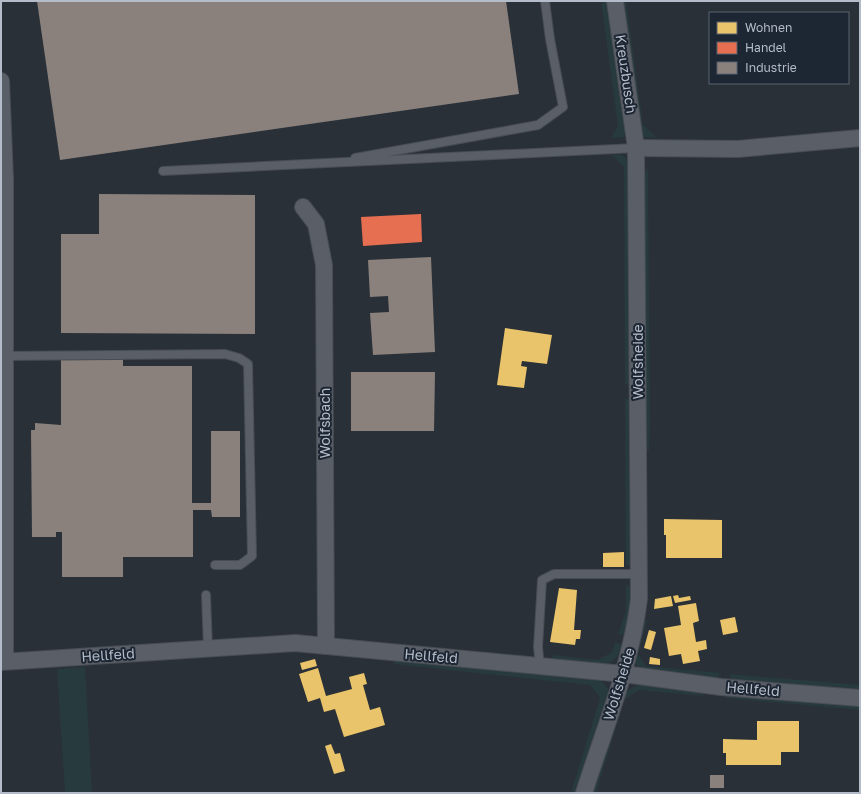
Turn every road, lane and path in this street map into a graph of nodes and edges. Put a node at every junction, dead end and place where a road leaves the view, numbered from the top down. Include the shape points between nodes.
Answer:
1 (545, 1) edge
2 (615, 1) edge
3 (1, 81) edge
4 (860, 138) edge
5 (636, 148) junction
6 (321, 164) junction
7 (163, 172) dead end
8 (302, 206) dead end
9 (5, 356) junction
10 (215, 565) dead end
11 (639, 574) junction
12 (206, 595) dead end
13 (326, 646) junction
14 (208, 648) junction
15 (3, 661) edge
16 (540, 666) junction
17 (624, 674) junction
18 (860, 698) edge
19 (584, 793) edge

1 - 6 lane via 563,107 538,125
2 - 5 street, Kreuzbusch
3 - 9 street via 5,179
4 - 5 street via 738,149
5 - 6 lane
5 - 11 street, Wolfsheide
6 - 7 lane
8 - 13 street, Wolfsbach via 316,224 324,265
9 - 10 lane via 225,354 248,364 252,556 240,565
9 - 15 street
11 - 16 lane via 554,574 542,580 538,647
11 - 17 street, Wolfsheide via 637,617
12 - 14 lane
13 - 14 street, Hellfeld via 295,643
13 - 16 street, Hellfeld
14 - 15 street, Hellfeld
16 - 17 street, Hellfeld
17 - 18 street, Hellfeld via 720,687
17 - 19 street, Wolfsheide

